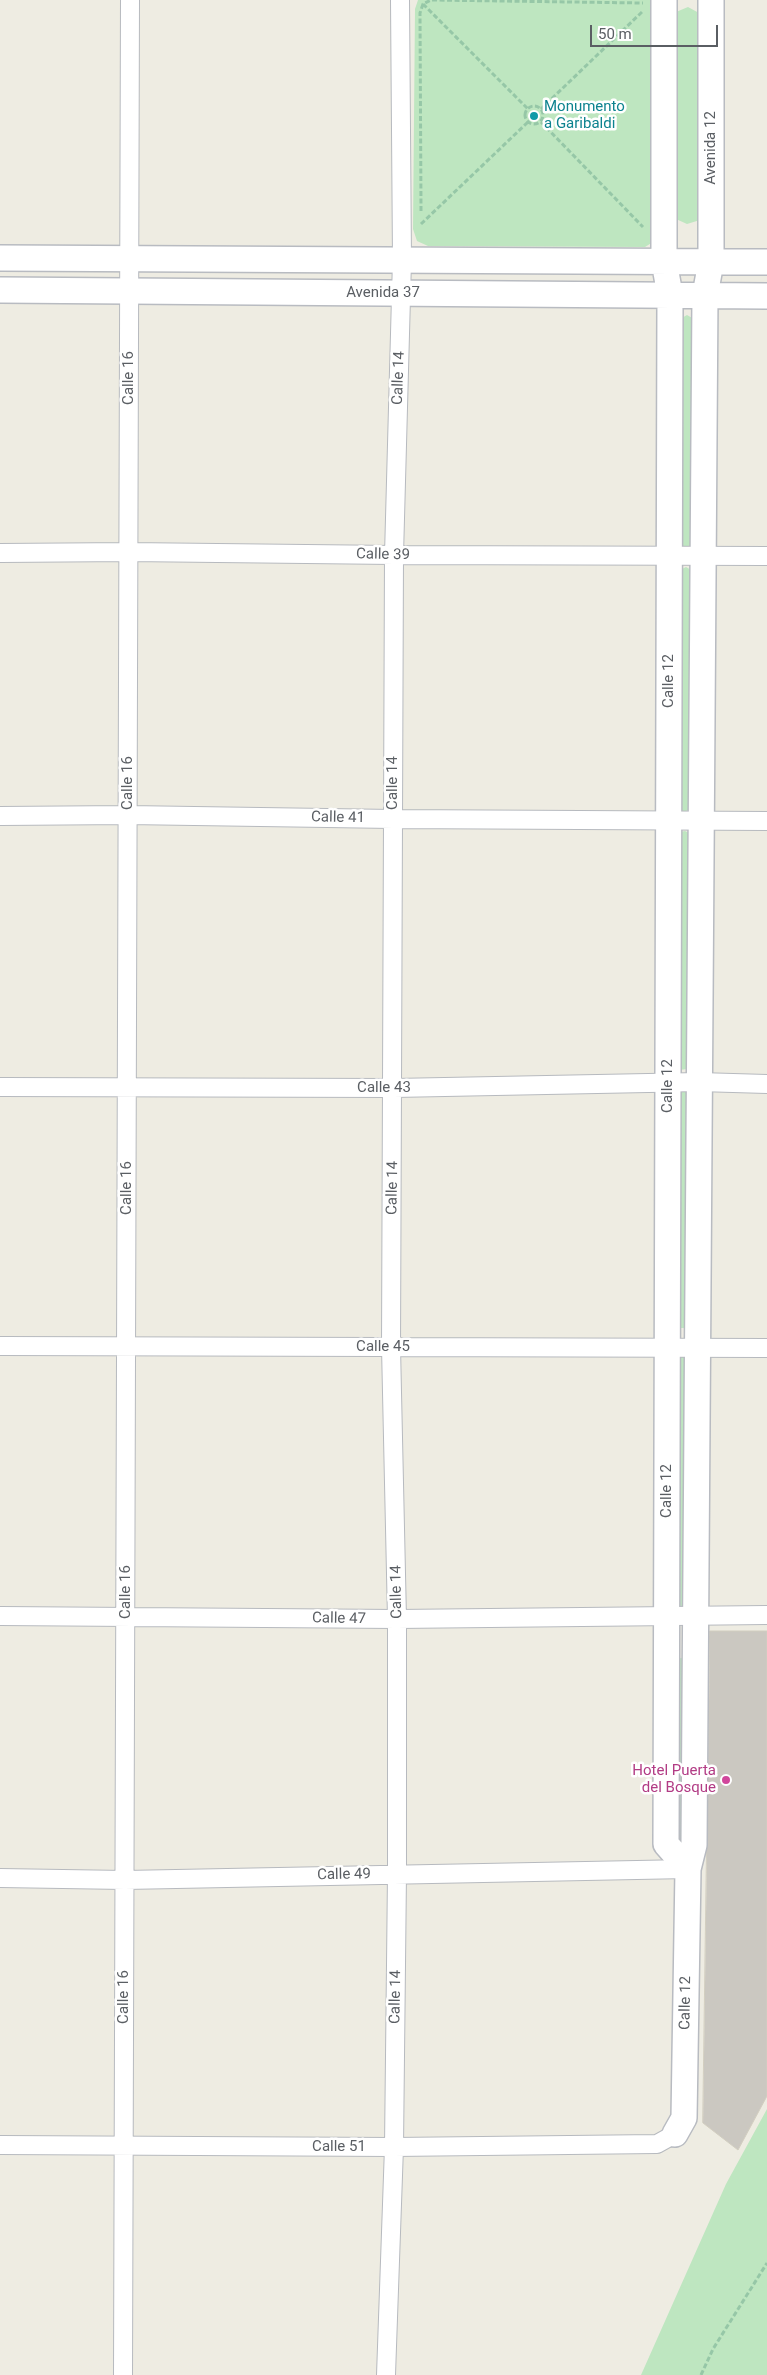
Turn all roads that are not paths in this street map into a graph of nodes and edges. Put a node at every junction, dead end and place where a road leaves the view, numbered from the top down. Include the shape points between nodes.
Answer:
1 (130, 0) edge
2 (400, 0) edge
3 (664, 0) edge
4 (711, 0) edge
5 (0, 258) edge
6 (129, 259) junction
7 (402, 260) junction
8 (664, 261) junction
9 (711, 262) junction
10 (767, 262) edge
11 (0, 290) edge
12 (129, 292) junction
13 (402, 293) junction
14 (670, 295) junction
15 (705, 296) junction
16 (767, 296) edge
17 (129, 552) junction
18 (0, 553) edge
19 (394, 555) junction
20 (670, 556) junction
21 (703, 556) junction
22 (767, 556) edge
23 (128, 815) junction
24 (0, 816) edge
25 (393, 819) junction
26 (669, 820) junction
27 (701, 820) junction
28 (767, 821) edge
29 (699, 1082) junction
30 (668, 1083) junction
31 (767, 1084) edge
32 (0, 1087) edge
33 (127, 1088) junction
34 (394, 1088) junction
35 (0, 1346) edge
36 (126, 1346) junction
37 (391, 1346) junction
38 (668, 1348) junction
39 (697, 1348) junction
40 (767, 1348) edge
41 (767, 1615) edge
42 (0, 1616) edge
43 (667, 1616) junction
44 (696, 1616) junction
45 (126, 1617) junction
46 (397, 1619) junction
47 (688, 1869) junction
48 (397, 1873) junction
49 (0, 1878) edge
50 (125, 1880) junction
51 (675, 2134) joint
52 (0, 2145) edge
53 (124, 2146) junction
54 (394, 2147) junction
55 (123, 2375) edge
56 (386, 2375) edge

1 - 6 street, Calle 16
2 - 7 street, Calle 14
3 - 8 street
4 - 9 street, Avenida 12
5 - 6 street
6 - 7 street
6 - 12 street, Calle 16
7 - 8 street
7 - 13 street, Calle 14
8 - 9 street
8 - 14 street
9 - 10 street
9 - 15 street, Avenida 12
11 - 12 street, Avenida 37
12 - 13 street, Avenida 37
12 - 17 street, Calle 16
13 - 14 street, Avenida 37
13 - 19 street, Calle 14
14 - 15 street, Avenida 37
14 - 20 street, Calle 12
15 - 16 street, Avenida 37
15 - 21 street, Calle 12
17 - 18 street, Calle 39
17 - 19 street, Calle 39
17 - 23 street, Calle 16
19 - 20 street, Calle 39
19 - 25 street, Calle 14
20 - 21 street, Calle 39
20 - 26 street, Calle 12
21 - 22 street, Calle 39
21 - 27 street, Calle 12
23 - 24 street, Calle 41
23 - 25 street, Calle 41
23 - 33 street, Calle 16
25 - 26 street, Calle 41
25 - 34 street, Calle 14
26 - 27 street, Calle 41
26 - 30 street, Calle 12
27 - 28 street, Calle 41
27 - 29 street, Calle 12
29 - 30 street, Calle 43
29 - 31 street, Calle 43
29 - 39 street, Calle 12
30 - 34 street, Calle 43
30 - 38 street, Calle 12
32 - 33 street, Calle 43
33 - 34 street, Calle 43
33 - 36 street, Calle 16
34 - 37 street, Calle 14
35 - 36 street, Calle 45
36 - 37 street, Calle 45
36 - 45 street, Calle 16
37 - 38 street, Calle 45
37 - 46 street, Calle 14
38 - 39 street, Calle 45
38 - 43 street, Calle 12
39 - 40 street, Calle 45
39 - 44 street, Calle 12
41 - 44 street, Calle 47
42 - 45 street, Calle 47
43 - 44 street, Calle 47
43 - 46 street, Calle 47
43 - 47 street, Calle 12 via 666,1844
44 - 47 street, Calle 12 via 694,1845
45 - 46 street, Calle 47
45 - 50 street, Calle 16
46 - 48 street, Calle 14
47 - 48 street, Calle 49
47 - 51 street, Calle 12 via 684,2118
48 - 50 street, Calle 49
48 - 54 street, Calle 14
49 - 50 street, Calle 49
50 - 53 street, Calle 16
51 - 54 street, Calle 51 via 658,2144
52 - 53 street, Calle 51
53 - 54 street, Calle 51
53 - 55 street, Calle 16
54 - 56 street, Calle 14

